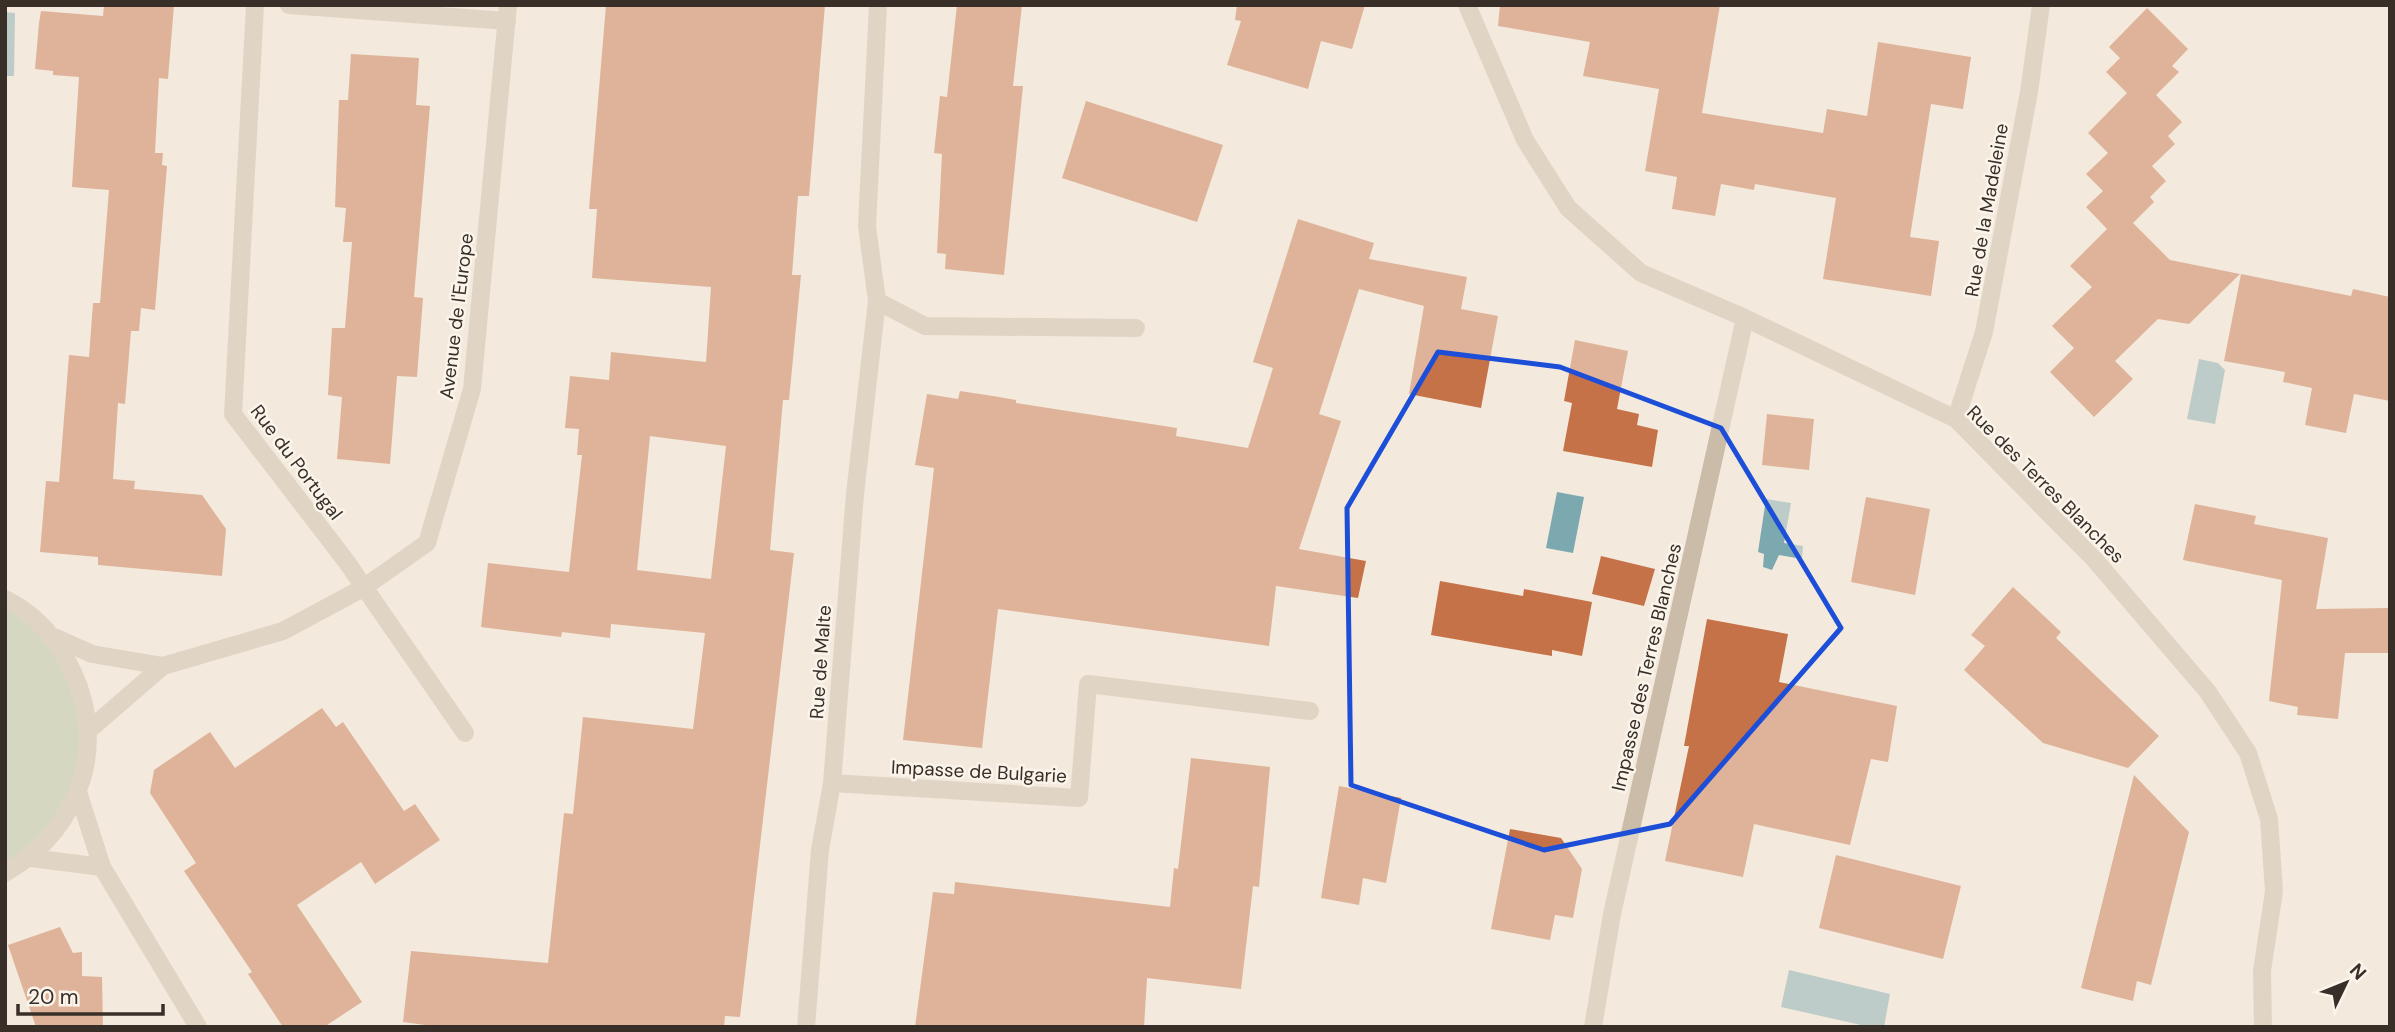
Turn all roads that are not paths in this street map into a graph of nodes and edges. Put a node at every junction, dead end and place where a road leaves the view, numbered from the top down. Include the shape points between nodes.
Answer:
1 (255, 5) edge
2 (289, 5) edge
3 (878, 5) edge
4 (1467, 5) edge
5 (2041, 5) edge
6 (508, 13) edge
7 (877, 301) junction
8 (1745, 318) junction
9 (1136, 328) dead end
10 (1956, 419) junction
11 (363, 588) junction
12 (5, 599) edge
13 (54, 637) junction
14 (163, 666) junction
15 (1310, 710) dead end
16 (89, 730) junction
17 (465, 733) dead end
18 (832, 783) junction
19 (78, 792) junction
20 (31, 858) junction
21 (102, 867) junction
22 (5, 873) edge
23 (198, 1027) edge
24 (806, 1027) edge
25 (1593, 1027) edge
26 (2263, 1027) edge

1 - 11 street, Rue du Portugal via 233,414
2 - 6 street
3 - 7 street, Rue de Malte via 867,226
4 - 8 street, Rue des Terres Blanches via 1525,140 1568,208 1641,273
5 - 10 street, Rue de la Madeleine via 1984,332
6 - 11 street, Avenue de l'Europe via 472,389 427,543
7 - 9 street via 925,326
7 - 18 street, Rue de Malte via 855,494
8 - 10 street, Rue des Terres Blanches
8 - 25 street, Impasse des Terres Blanches via 1612,914
10 - 26 street, Rue des Terres Blanches via 2095,561 2208,692 2248,753 2269,819 2274,891 2262,971
11 - 14 street, Avenue de l'Europe via 283,631
11 - 17 street, Rue du Portugal
12 - 13 street via 23,608
13 - 14 street, Avenue de l'Europe via 92,654
13 - 16 street via 79,681
14 - 16 street, Avenue de l'Europe
15 - 18 street, Impasse de Bulgarie via 1088,684 1079,798
16 - 19 street
18 - 24 street, Rue de Malte via 820,850
19 - 20 street via 59,828
19 - 21 street
20 - 21 street
20 - 22 street
21 - 23 street

